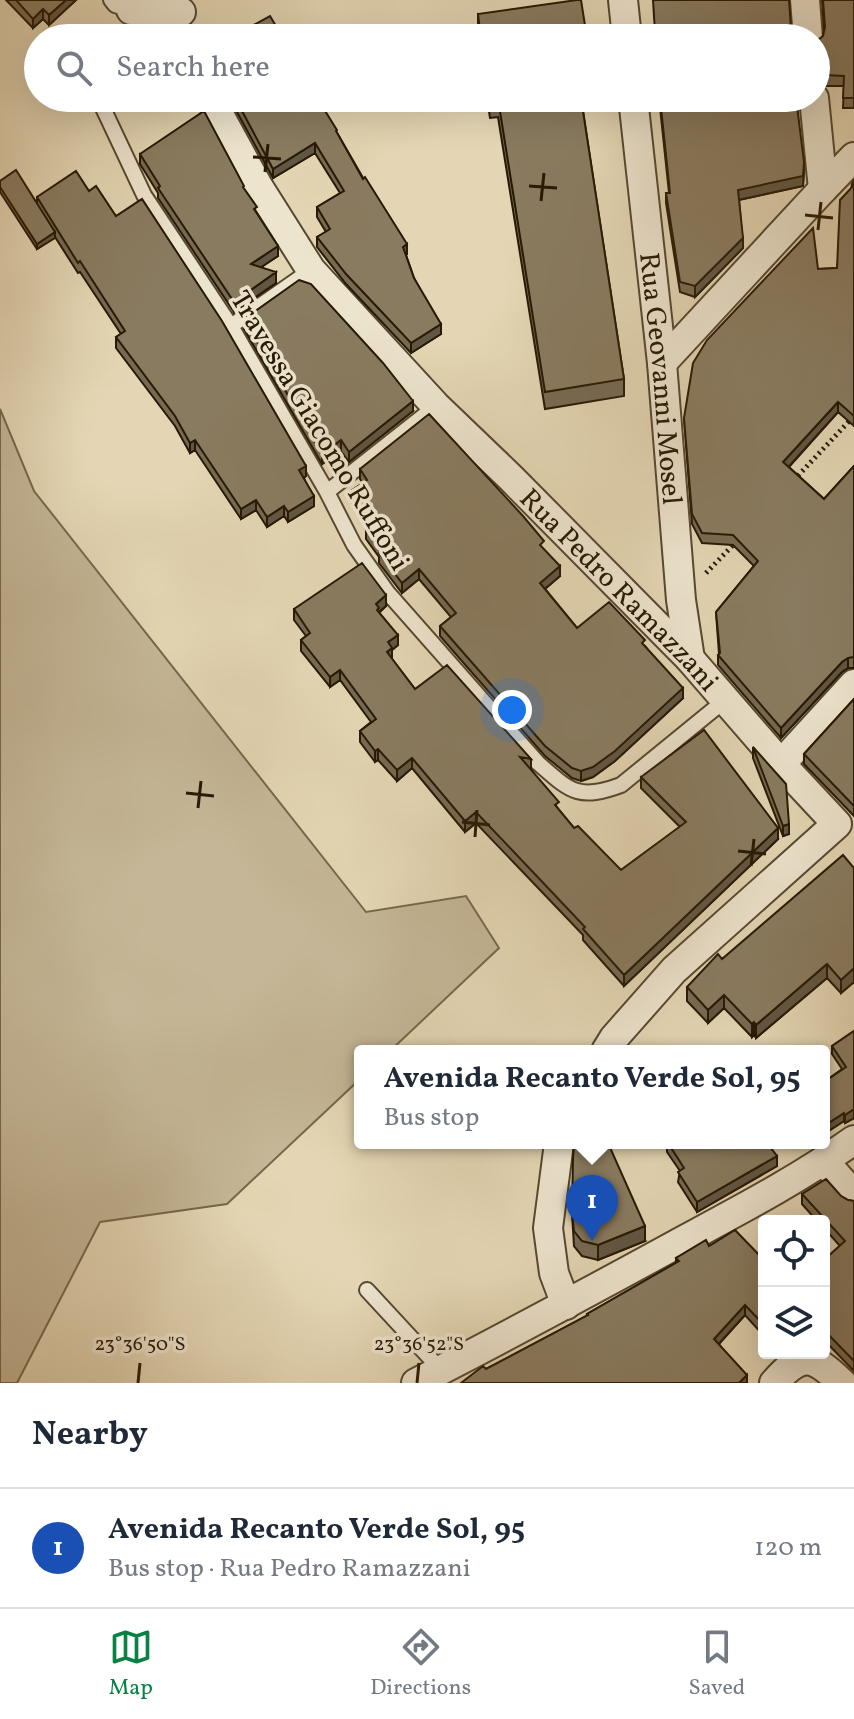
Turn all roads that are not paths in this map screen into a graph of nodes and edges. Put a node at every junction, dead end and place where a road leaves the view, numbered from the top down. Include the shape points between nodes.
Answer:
1 (623, 0) edge
2 (805, 0) edge
3 (121, 5) edge
4 (183, 17) edge
5 (626, 24) edge
6 (807, 24) edge
7 (105, 112) edge
8 (218, 112) edge
9 (635, 112) edge
10 (815, 112) edge
11 (854, 157) edge
12 (823, 189) junction
13 (311, 270) junction
14 (231, 326) junction
15 (662, 363) junction
16 (436, 406) junction
17 (327, 492) junction
18 (690, 659) junction
19 (854, 684) edge
20 (724, 701) junction
21 (781, 764) junction
22 (846, 832) edge
23 (610, 1045) edge
24 (854, 1140) edge
25 (558, 1149) edge
26 (824, 1161) junction
27 (854, 1195) edge
28 (367, 1290) dead end
29 (566, 1305) junction
30 (441, 1370) junction
31 (834, 1375) edge
32 (416, 1383) edge
33 (774, 1383) edge

1 - 5 street
2 - 6 street
3 - 4 street
7 - 14 lane, Travessa Giacomo Ruffoni via 144,195
8 - 13 street, Rua Pedro Ramazzani
9 - 15 street, Rua Geovanni Mosel
10 - 12 street
11 - 12 street
12 - 15 street
13 - 14 lane
13 - 16 street, Rua Pedro Ramazzani
14 - 17 lane, Travessa Giacomo Ruffoni
15 - 18 street, Rua Geovanni Mosel
16 - 17 lane
16 - 18 street, Rua Pedro Ramazzani
17 - 20 lane, Travessa Giacomo Ruffoni via 354,545 388,593 564,786 583,794 621,785
18 - 20 street, Rua Pedro Ramazzani
19 - 21 street
20 - 21 street, Rua Pedro Ramazzani
21 - 22 street, Rua Pedro Ramazzani
22 - 23 street, Rua Pedro Ramazzani via 674,970
24 - 26 street
25 - 29 street via 548,1228 554,1273
26 - 27 street
26 - 29 street
28 - 30 lane
29 - 30 street
30 - 32 street
31 - 33 street via 815,1362 797,1362

